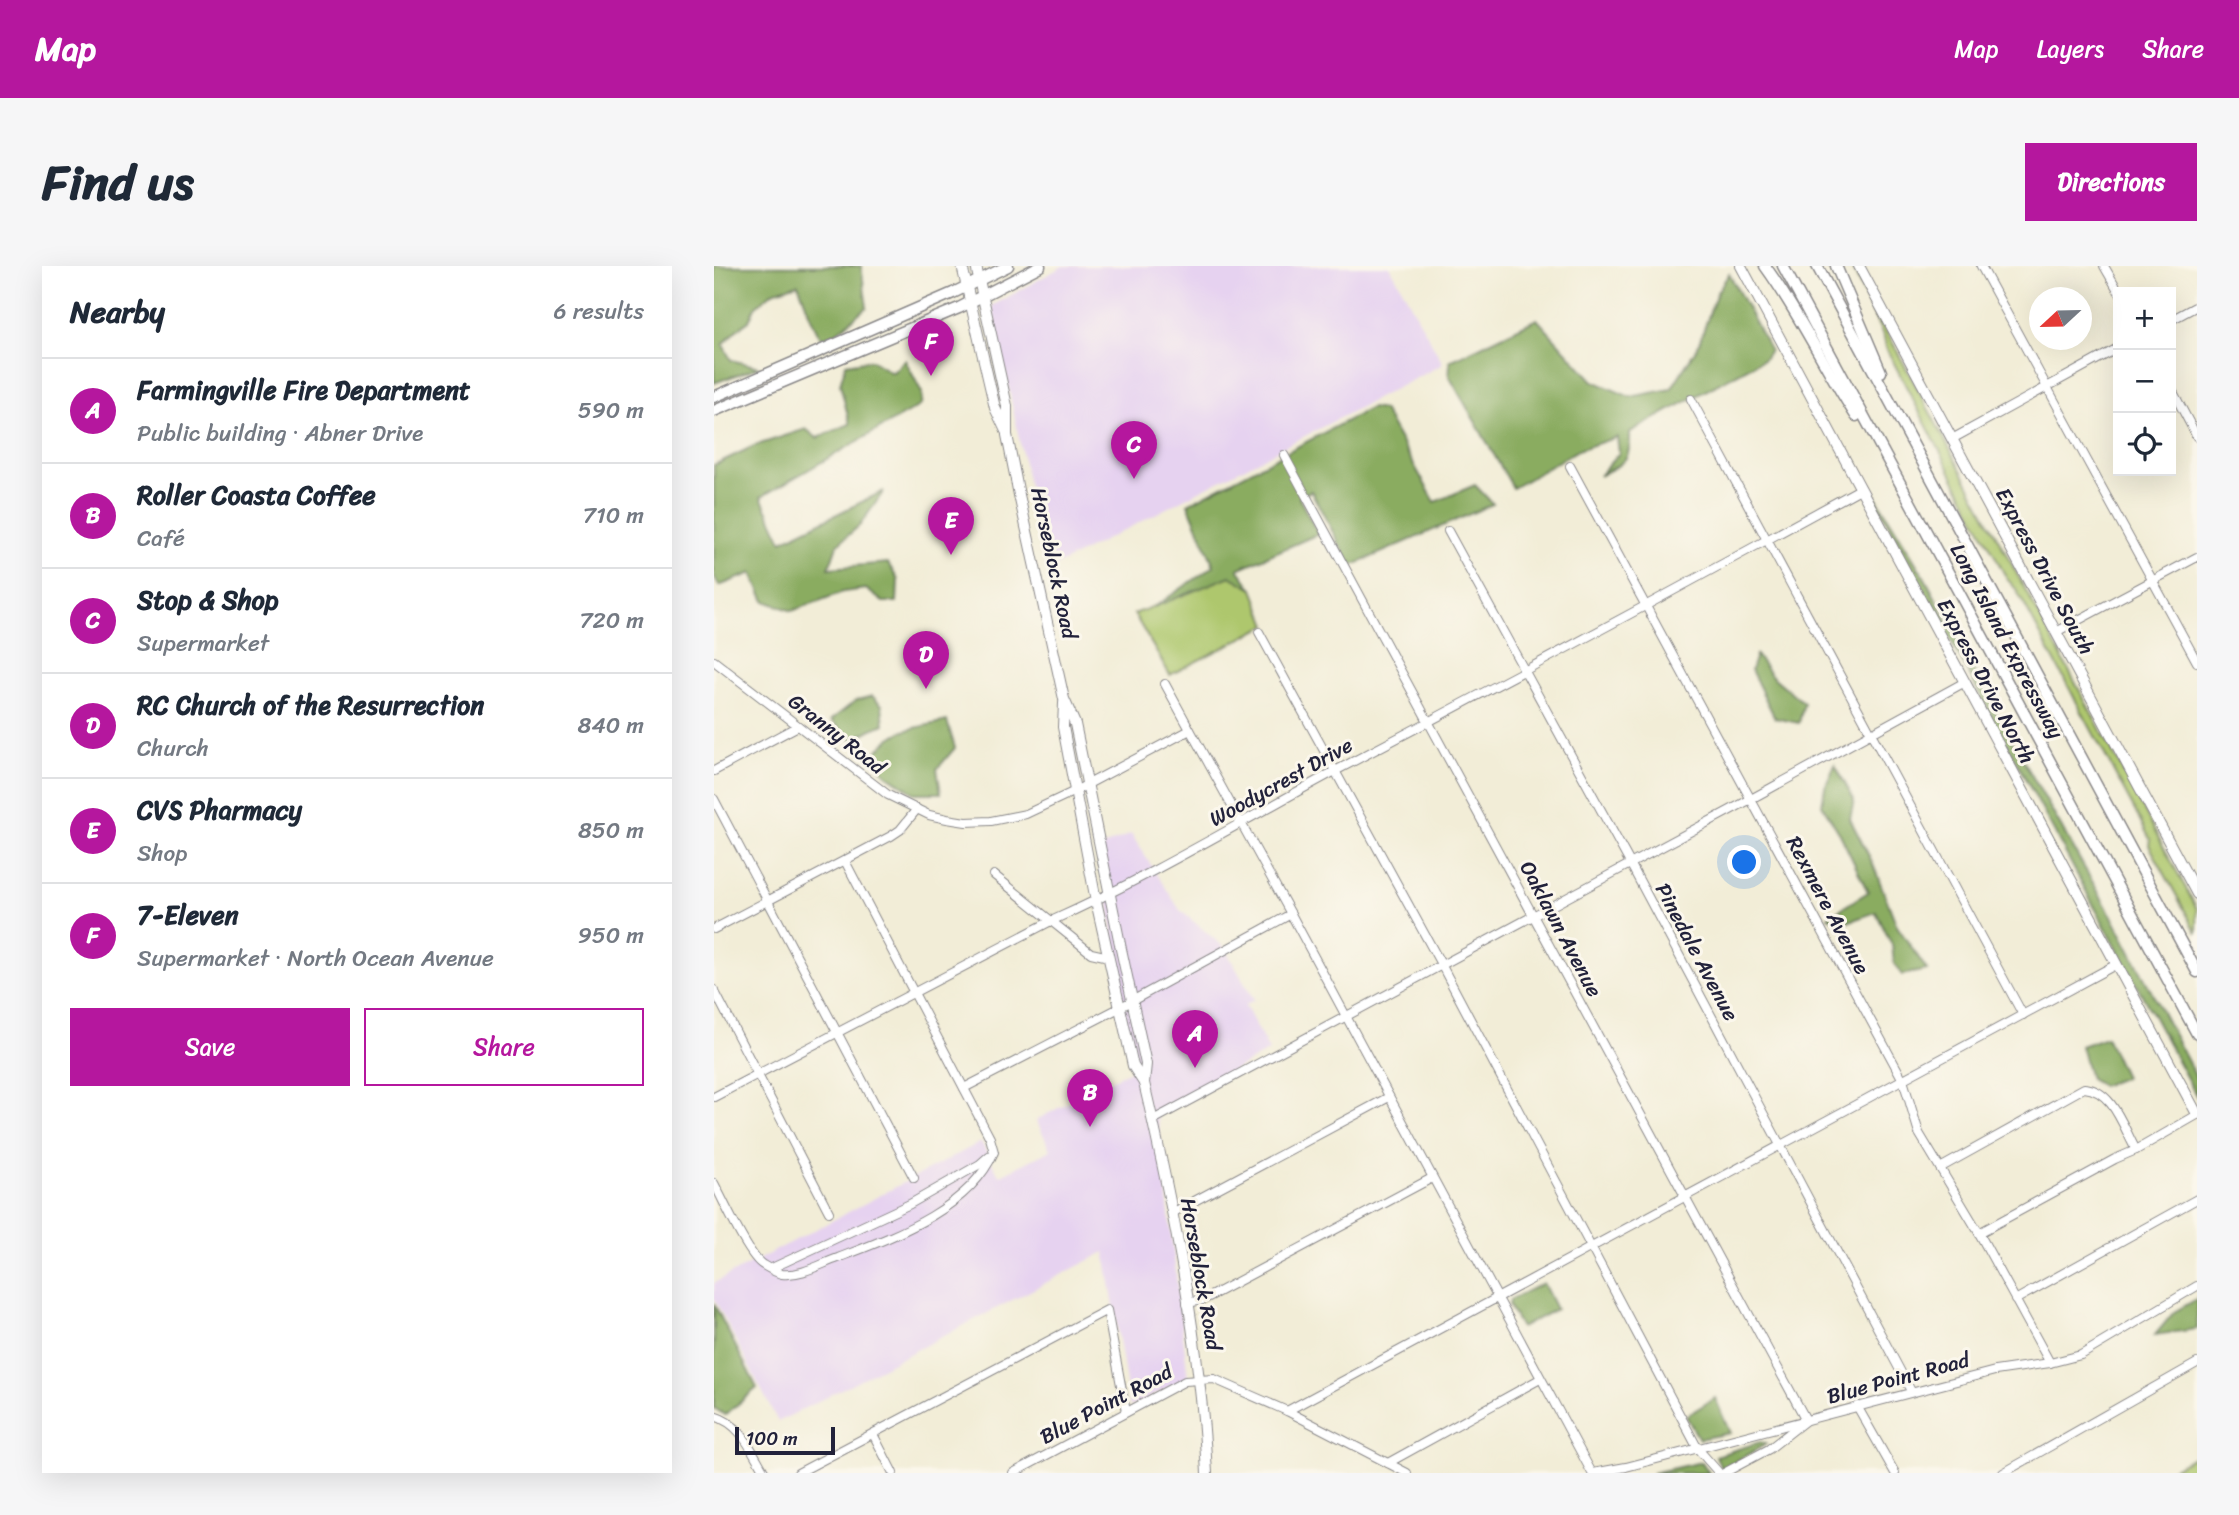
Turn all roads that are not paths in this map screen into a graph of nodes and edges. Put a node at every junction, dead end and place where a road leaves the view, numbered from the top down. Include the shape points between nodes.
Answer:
1 (962, 266) edge
2 (975, 266) edge
3 (1008, 266) edge
4 (1040, 266) edge
5 (1741, 266) edge
6 (1765, 266) edge
7 (1783, 266) edge
8 (1816, 266) edge
9 (1836, 266) edge
10 (1859, 266) edge
11 (1981, 266) edge
12 (2105, 266) edge
13 (979, 281) junction
14 (967, 287) junction
15 (2116, 287) edge
16 (983, 297) junction
17 (971, 303) junction
18 (2197, 306) edge
19 (2176, 317) edge
20 (2114, 350) edge
21 (2048, 387) junction
22 (714, 397) edge
23 (2176, 397) edge
24 (1691, 400) dead end
25 (714, 411) edge
26 (1007, 435) junction
27 (2197, 437) edge
28 (1952, 439) junction
29 (1911, 442) junction
30 (1284, 455) dead end
31 (1570, 466) dead end
32 (1898, 479) junction
33 (1860, 489) junction
34 (1448, 531) dead end
35 (1768, 540) junction
36 (2197, 557) edge
37 (2153, 580) junction
38 (1647, 606) junction
39 (1259, 632) dead end
40 (2056, 632) junction
41 (714, 661) edge
42 (2197, 662) edge
43 (1524, 671) junction
44 (1965, 682) junction
45 (1165, 684) dead end
46 (1064, 699) junction
47 (1429, 723) junction
48 (798, 726) junction
49 (1190, 730) junction
50 (1872, 733) junction
51 (714, 771) edge
52 (1334, 772) junction
53 (1087, 785) junction
54 (1075, 792) junction
55 (714, 799) edge
56 (1751, 799) junction
57 (917, 809) junction
58 (1242, 824) junction
59 (845, 861) junction
60 (1630, 863) junction
61 (994, 875) dead end
62 (1109, 894) junction
63 (2197, 894) edge
64 (766, 901) junction
65 (1096, 901) junction
66 (1291, 914) junction
67 (1534, 916) junction
68 (1051, 921) junction
69 (714, 929) edge
70 (1109, 957) junction
71 (2117, 964) junction
72 (1442, 966) junction
73 (2197, 972) edge
74 (714, 990) edge
75 (914, 993) junction
76 (1132, 1002) junction
77 (1119, 1008) junction
78 (2023, 1015) junction
79 (1346, 1017) junction
80 (836, 1033) junction
81 (2197, 1034) edge
82 (757, 1075) junction
83 (1903, 1080) junction
84 (1144, 1083) junction
85 (964, 1088) junction
86 (714, 1097) edge
87 (1389, 1097) junction
88 (2197, 1114) edge
89 (1153, 1120) junction
90 (1780, 1145) junction
91 (2136, 1150) junction
92 (994, 1152) junction
93 (1940, 1168) junction
94 (914, 1178) dead end
95 (1432, 1178) junction
96 (714, 1183) edge
97 (1685, 1196) junction
98 (2197, 1199) edge
99 (829, 1212) dead end
100 (1172, 1213) junction
101 (1979, 1233) junction
102 (1592, 1248) junction
103 (772, 1268) junction
104 (2197, 1286) edge
105 (1498, 1297) junction
106 (2015, 1300) junction
107 (1187, 1303) junction
108 (2050, 1363) junction
109 (2197, 1363) edge
110 (1541, 1379) junction
111 (1199, 1380) junction
112 (1912, 1391) junction
113 (1857, 1406) junction
114 (1287, 1411) junction
115 (1125, 1412) junction
116 (714, 1416) edge
117 (1806, 1420) junction
118 (873, 1434) junction
119 (1698, 1449) junction
120 (1388, 1463) junction
121 (1018, 1472) edge
122 (765, 1473) edge
123 (798, 1473) edge
124 (894, 1473) edge
125 (1207, 1473) edge
126 (1407, 1473) edge
127 (1593, 1473) edge
128 (1721, 1473) edge
129 (1895, 1473) edge
130 (2003, 1473) edge

1 - 14 main road, Horseblock Road
2 - 13 main road, Horseblock Road
3 - 13 highway
4 - 16 highway
5 - 33 main road, Express Drive North
6 - 32 highway
7 - 32 highway, Long Island Expressway
8 - 29 highway, Long Island Expressway
9 - 29 highway
10 - 28 main road, Express Drive South
11 - 21 street
12 - 15 street
13 - 14 highway
13 - 16 main road, Horseblock Road
14 - 17 main road, Horseblock Road
14 - 22 highway
16 - 17 highway
16 - 26 main road, Horseblock Road via 1007,406
17 - 25 highway
17 - 26 main road, Horseblock Road via 995,408
18 - 19 street
20 - 21 street
21 - 28 street
21 - 37 street
23 - 27 street
24 - 35 street
26 - 46 main road, Horseblock Road
28 - 40 main road, Express Drive South
29 - 73 highway, Long Island Expressway
30 - 47 street, Oaklawn Avenue
31 - 38 street, Rexmere Avenue
32 - 81 highway, Long Island Expressway
33 - 35 street, Woodycrest Drive
33 - 44 main road, Express Drive North
34 - 43 street, Pinedale Avenue
35 - 38 street, Woodycrest Drive
35 - 50 street
36 - 37 street
37 - 40 street
37 - 42 street
38 - 43 street, Woodycrest Drive
38 - 56 street, Rexmere Avenue
39 - 52 street
40 - 63 main road, Express Drive South
41 - 48 street, Granny Road
43 - 47 street, Woodycrest Drive
43 - 60 street, Pinedale Avenue
44 - 50 street
44 - 71 main road, Express Drive North
45 - 49 street
46 - 53 main road, Horseblock Road via 1075,724
46 - 54 main road, Horseblock Road via 1063,727
47 - 52 street, Woodycrest Drive
47 - 67 street, Oaklawn Avenue
48 - 51 street
48 - 57 street, Granny Road via 888,795
49 - 53 street, Granny Road
49 - 58 street
50 - 56 street
50 - 78 street
52 - 58 street, Woodycrest Drive
52 - 72 street
53 - 54 street, Granny Road
53 - 62 main road, Horseblock Road
54 - 57 street, Granny Road via 1026,814 991,821 947,819
54 - 65 main road, Horseblock Road
55 - 64 street
56 - 60 street
56 - 83 street, Rexmere Avenue
57 - 59 street via 900,830
58 - 62 street, Woodycrest Drive
58 - 66 street
59 - 64 street
59 - 75 street
60 - 67 street
60 - 90 street, Pinedale Avenue
61 - 68 street
62 - 65 street, Woodycrest Drive
62 - 76 main road, Horseblock Road
64 - 69 street
64 - 80 street
65 - 68 street, Woodycrest Drive
65 - 70 main road, Horseblock Road
66 - 76 street
66 - 79 street
67 - 72 street
67 - 97 street, Oaklawn Avenue
68 - 70 street via 1091,953
68 - 75 street, Woodycrest Drive
70 - 77 main road, Horseblock Road
71 - 78 street
71 - 88 main road, Express Drive North
72 - 79 street
72 - 102 street
74 - 82 street
75 - 80 street, Woodycrest Drive
75 - 85 street
76 - 77 street
76 - 84 main road, Horseblock Road via 1146,1064
77 - 84 main road, Horseblock Road via 1133,1066
77 - 85 street
78 - 83 street
79 - 87 street
79 - 89 street
80 - 82 street, Woodycrest Drive
80 - 94 street
82 - 86 street, Woodycrest Drive
82 - 99 street
83 - 90 street
83 - 93 street, Rexmere Avenue via 1919,1133
84 - 89 main road, Horseblock Road
85 - 92 street
87 - 95 street
87 - 100 street
88 - 91 street
89 - 100 main road, Horseblock Road
90 - 97 street
90 - 112 street, Pinedale Avenue
91 - 93 street via 2108,1098 2084,1088
91 - 101 street
92 - 103 street via 910,1203
92 - 103 street via 963,1194 920,1223 800,1272 780,1274
93 - 101 street, Rexmere Avenue
95 - 105 street
95 - 107 street via 1203,1300
96 - 103 street via 757,1261
97 - 102 street
97 - 117 street, Oaklawn Avenue
98 - 106 street
100 - 107 main road, Horseblock Road
101 - 106 street, Rexmere Avenue
102 - 105 street
102 - 119 street
104 - 108 street, Blue Point Road via 2081,1355
105 - 110 street
105 - 114 street
106 - 108 street, Rexmere Avenue
107 - 111 main road, Horseblock Road
108 - 112 street, Blue Point Road
109 - 130 street
110 - 120 street
110 - 127 street
111 - 114 street, Blue Point Road via 1214,1379
111 - 115 street, Blue Point Road via 1185,1381
111 - 125 main road, Horseblock Road
112 - 113 street, Blue Point Road
113 - 117 street, Blue Point Road
113 - 129 street
114 - 120 street, Blue Point Road
115 - 118 street via 1107,1310
115 - 121 street, Blue Point Road
116 - 122 street via 736,1426
117 - 119 street, Blue Point Road
117 - 128 street via 1769,1449
118 - 123 street
118 - 124 street
119 - 127 street, Blue Point Road
119 - 128 street
120 - 126 street, Blue Point Road

